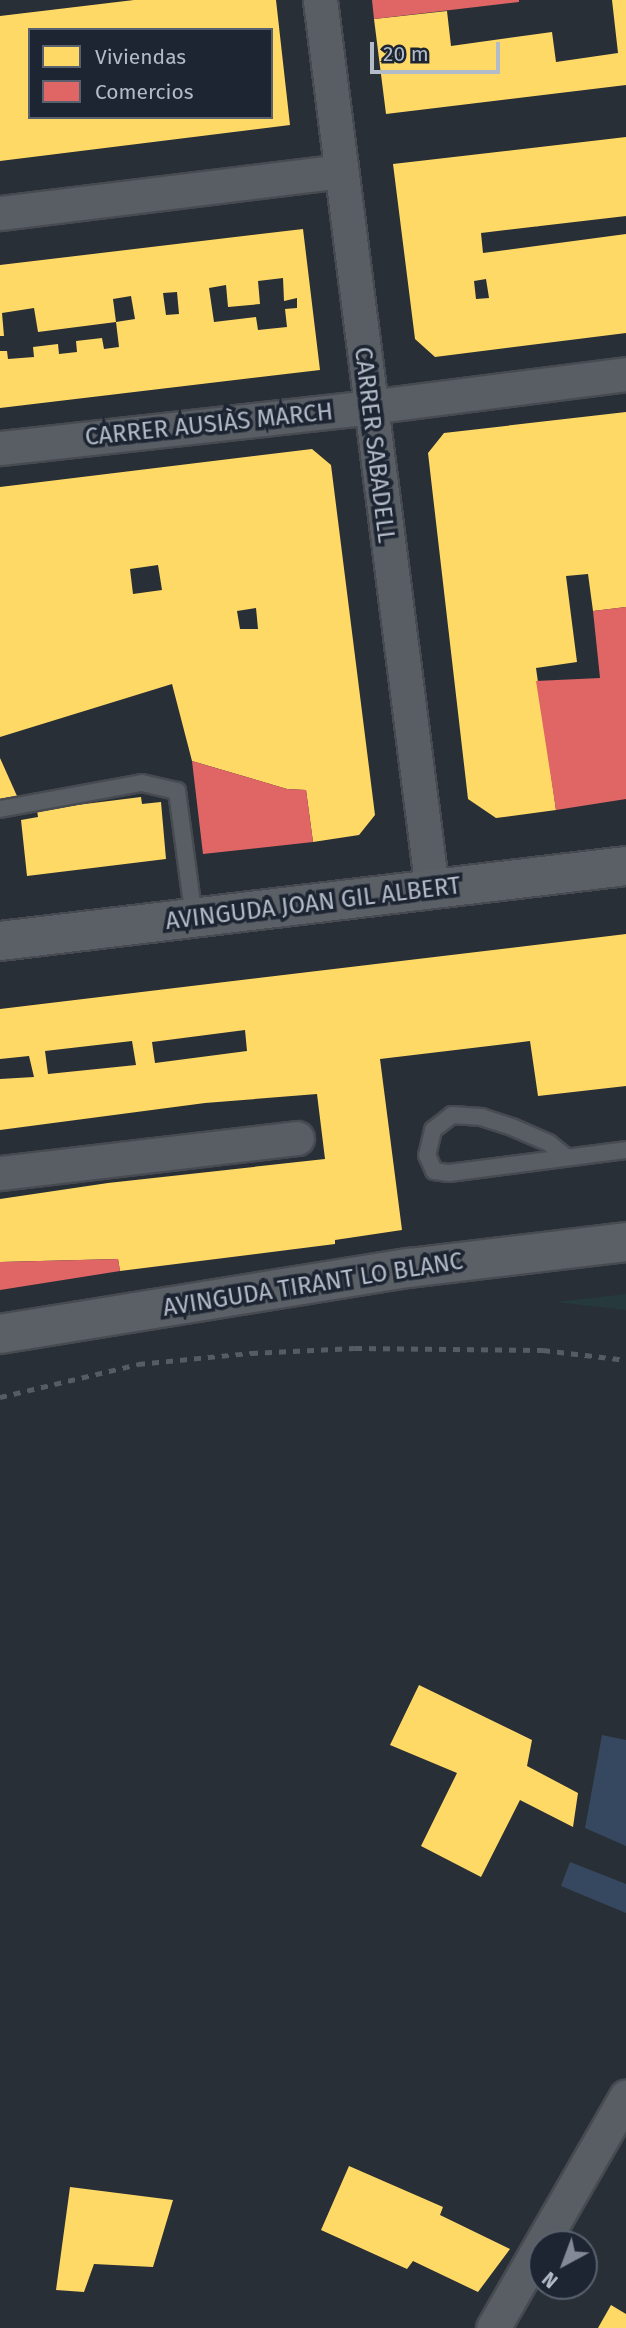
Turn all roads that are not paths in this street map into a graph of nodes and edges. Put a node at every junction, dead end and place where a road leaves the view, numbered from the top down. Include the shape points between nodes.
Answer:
1 (320, 0) edge
2 (340, 171) junction
3 (0, 213) edge
4 (626, 374) edge
5 (369, 407) junction
6 (0, 448) edge
7 (0, 808) edge
8 (626, 866) edge
9 (432, 890) junction
10 (194, 918) junction
11 (0, 941) edge
12 (297, 1138) dead end
13 (626, 1150) edge
14 (566, 1157) junction
15 (0, 1173) edge
16 (626, 1242) edge
17 (0, 1334) edge
18 (621, 2117) edge
19 (493, 2328) edge

1 - 2 street, CARRER SABADELL
2 - 3 street
2 - 5 street, CARRER SABADELL
4 - 5 street, CARRER AUSIÀS MARCH
5 - 6 street, CARRER AUSIÀS MARCH
5 - 9 street, CARRER SABADELL
7 - 10 lane via 142,783 177,791
8 - 9 main road, AVINGUDA JOAN GIL ALBERT
9 - 10 main road, AVINGUDA JOAN GIL ALBERT
10 - 11 main road, AVINGUDA JOAN GIL ALBERT
12 - 15 street
13 - 14 lane
14 - 14 lane via 549,1143 512,1127 482,1117 452,1115 433,1130 427,1154 434,1171 449,1173
16 - 17 main road, AVINGUDA TIRANT LO BLANC via 409,1268
18 - 19 street

